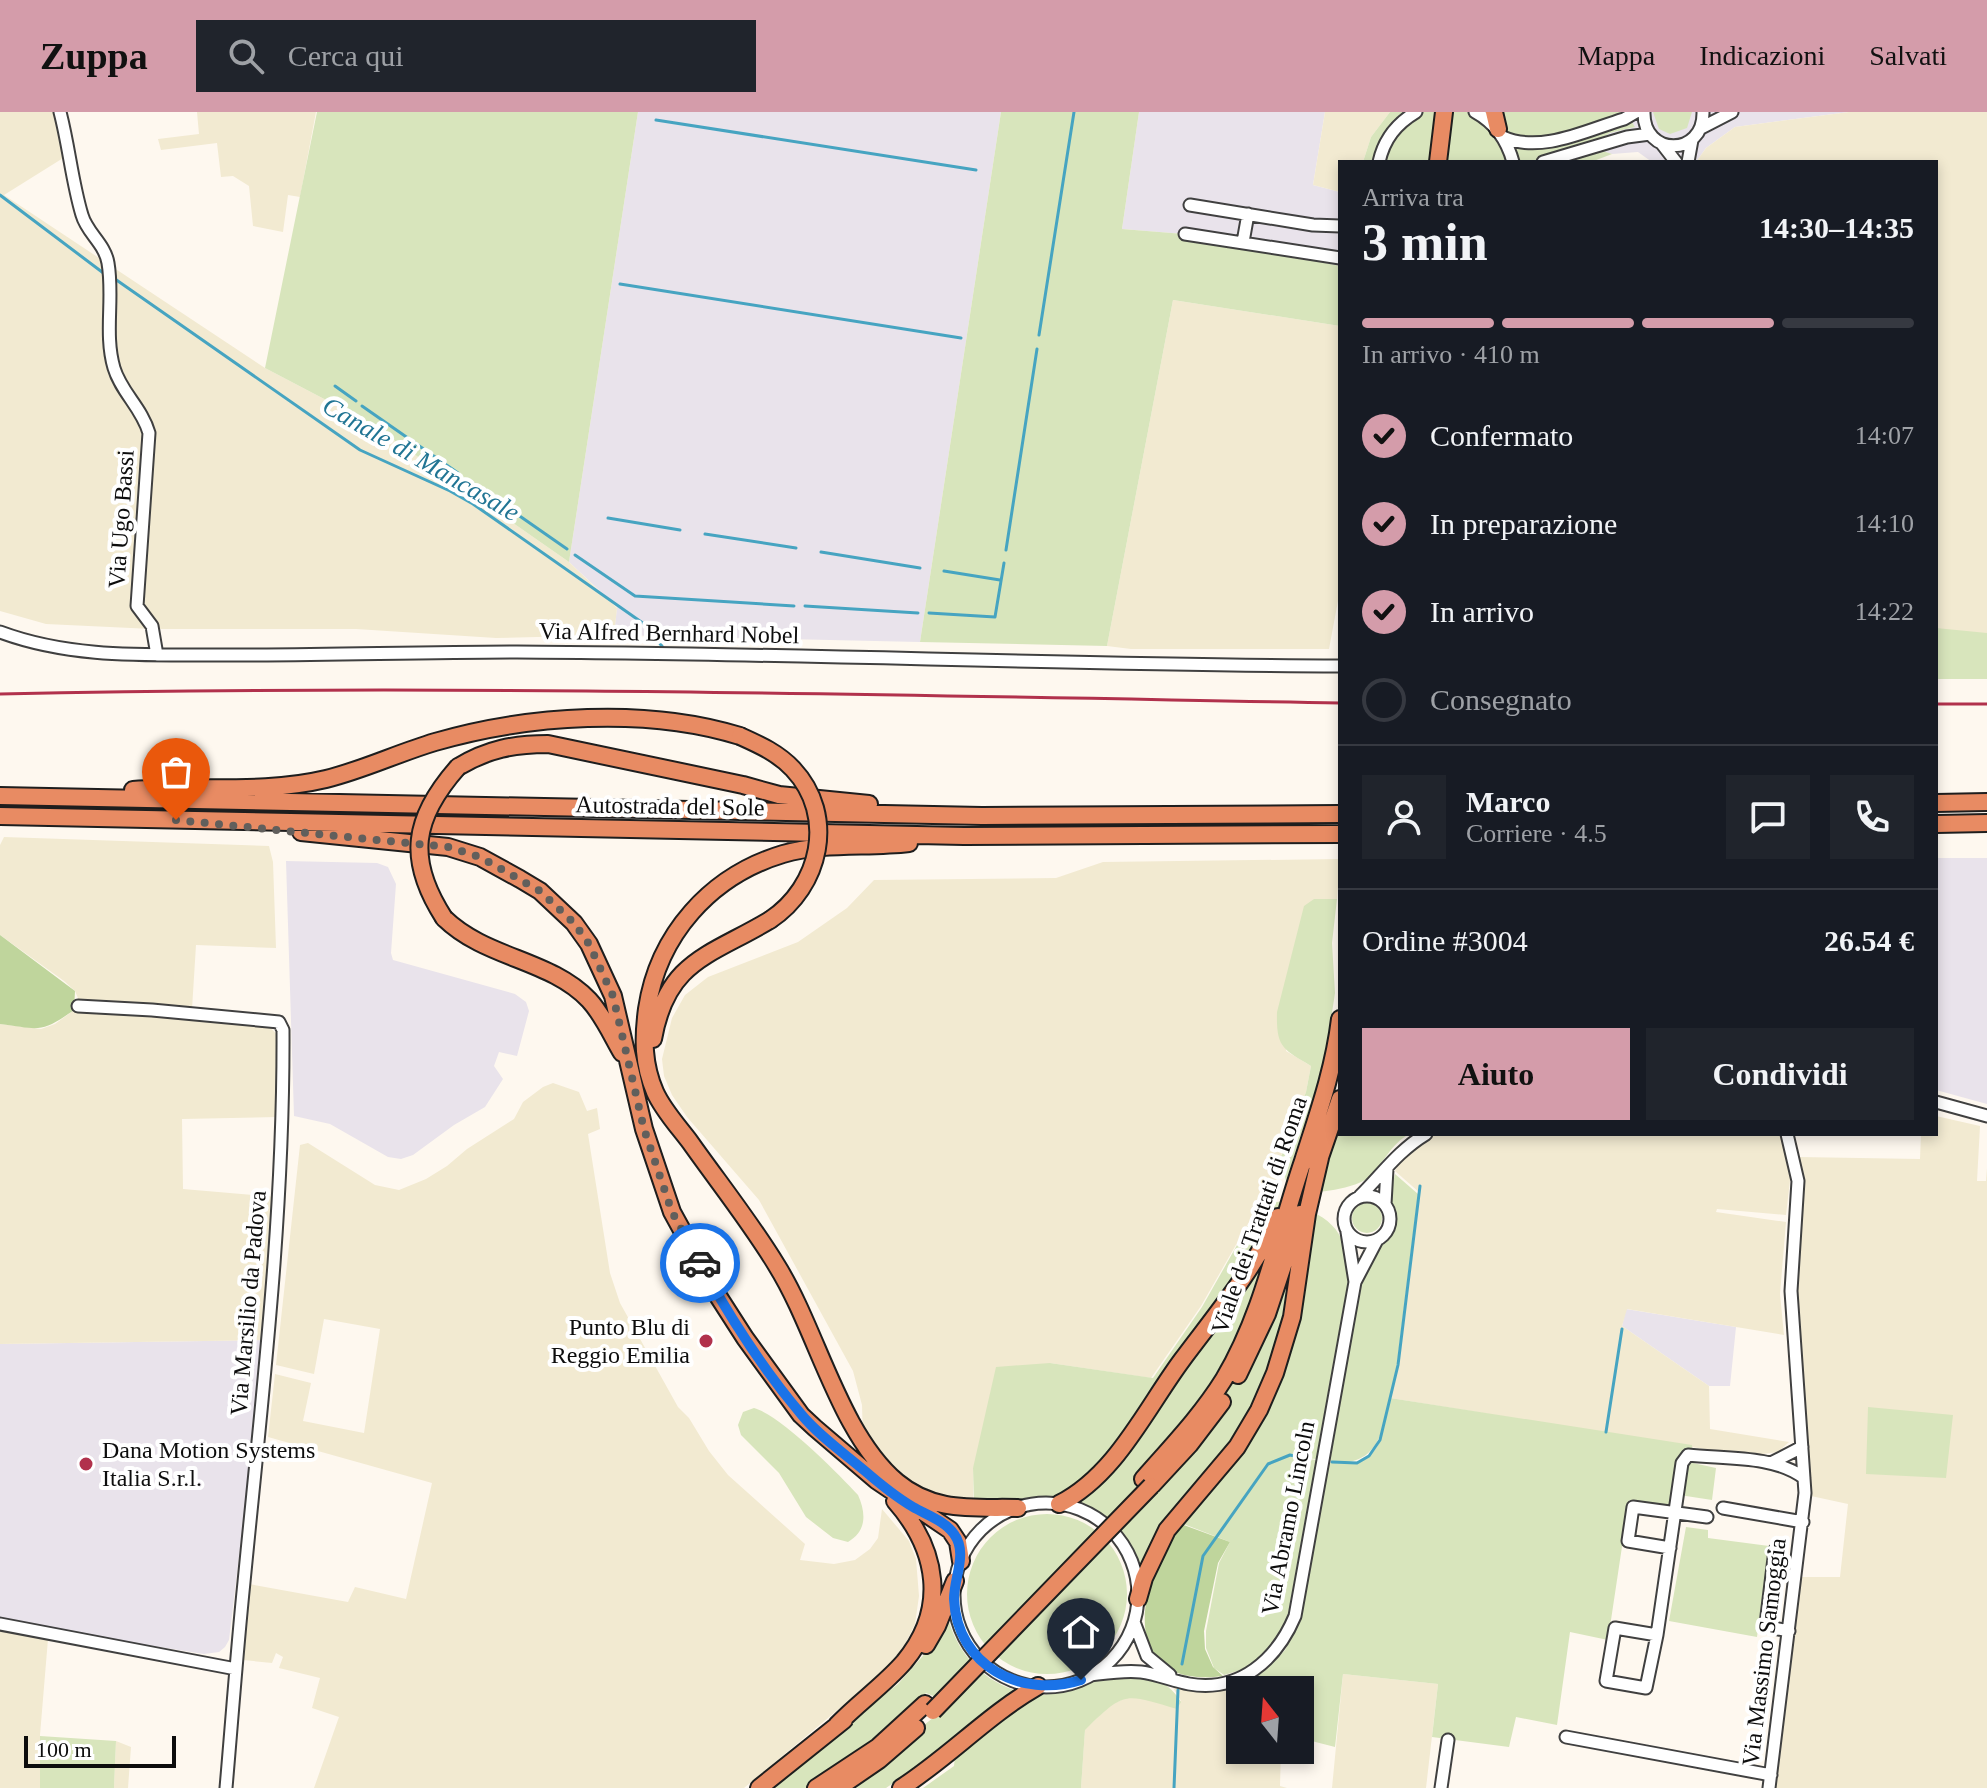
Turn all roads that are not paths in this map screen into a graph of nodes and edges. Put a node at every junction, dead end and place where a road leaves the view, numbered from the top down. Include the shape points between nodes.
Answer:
1 (60, 112) edge
2 (1416, 112) edge
3 (1444, 112) edge
4 (1454, 112) edge
5 (1475, 112) edge
6 (1494, 112) edge
7 (1636, 112) edge
8 (1644, 112) edge
9 (1703, 112) edge
10 (1732, 112) edge
11 (1701, 128) junction
12 (1500, 133) junction
13 (1650, 134) junction
14 (1692, 140) junction
15 (1662, 144) junction
16 (1380, 160) edge
17 (1438, 160) edge
18 (1448, 160) edge
19 (1512, 160) edge
20 (1550, 160) edge
21 (1674, 160) edge
22 (1688, 160) edge
23 (1190, 205) dead end
24 (1248, 214) junction
25 (1338, 226) edge
26 (1185, 234) dead end
27 (1243, 242) junction
28 (1338, 258) edge
29 (0, 632) edge
30 (157, 655) junction
31 (1338, 666) edge
32 (0, 796) edge
33 (33, 797) junction
34 (1987, 802) edge
35 (1938, 803) edge
36 (1338, 814) edge
37 (0, 816) edge
38 (982, 816) junction
39 (176, 820) junction
40 (1987, 823) edge
41 (1938, 824) edge
42 (1338, 834) edge
43 (964, 836) junction
44 (78, 1006) dead end
45 (1338, 1029) edge
46 (627, 1062) junction
47 (657, 1096) junction
48 (1938, 1103) edge
49 (1338, 1105) edge
50 (1987, 1116) edge
51 (1423, 1136) edge
52 (1788, 1136) edge
53 (1320, 1158) junction
54 (1301, 1164) junction
55 (1387, 1168) junction
56 (1359, 1197) junction
57 (1385, 1204) junction
58 (1347, 1231) junction
59 (1377, 1240) junction
60 (1355, 1282) junction
61 (1802, 1447) junction
62 (1770, 1463) junction
63 (1804, 1478) junction
64 (876, 1480) junction
65 (1147, 1482) junction
66 (1059, 1504) junction
67 (1018, 1508) junction
68 (1723, 1508) dead end
69 (1675, 1512) junction
70 (1707, 1517) dead end
71 (1803, 1522) junction
72 (1670, 1548) junction
73 (1775, 1550) dead end
74 (961, 1561) junction
75 (955, 1581) junction
76 (1138, 1599) junction
77 (1134, 1621) junction
78 (0, 1624) edge
79 (1789, 1631) junction
80 (1657, 1635) junction
81 (236, 1669) junction
82 (1091, 1675) junction
83 (1177, 1680) junction
84 (1038, 1686) junction
85 (929, 1708) junction
86 (837, 1725) junction
87 (1566, 1737) dead end
88 (1448, 1740) dead end
89 (1771, 1775) junction
90 (226, 1788) edge
91 (759, 1788) edge
92 (816, 1788) edge
93 (838, 1788) edge
94 (901, 1788) edge
95 (1441, 1788) edge
96 (1769, 1788) edge

1 - 30 street, Via Ugo Bassi via 82,217 107,258 113,364 149,433 137,606 152,626
2 - 16 street via 1388,137
3 - 17 highway
4 - 18 highway
5 - 12 street
6 - 12 highway
7 - 12 street via 1540,143 1525,144
8 - 13 street
9 - 11 street
10 - 11 street
11 - 14 street
12 - 19 street
13 - 15 street
13 - 20 street
14 - 15 street
14 - 22 street
15 - 21 street
23 - 24 street
24 - 25 street
24 - 27 street
26 - 27 street
27 - 28 street
29 - 30 street, Via Alfred Bernhard Nobel via 76,651
30 - 31 street, Via Alfred Bernhard Nobel via 516,652
32 - 33 highway, Autostrada del Sole
33 - 38 highway, Autostrada del Sole
33 - 47 highway, bridge via 293,784 468,734 541,721 653,721 740,736 795,770 808,792 818,849 809,879 795,900 699,959 669,990 653,1038
34 - 35 highway
36 - 38 highway, Autostrada del Sole
37 - 39 highway, Autostrada del Sole
38 - 46 highway, bridge via 779,795 548,744 490,750 458,767 437,790 425,815 419,849 426,885 444,918 467,938 575,988 590,1001
39 - 43 highway, Autostrada del Sole
39 - 46 highway via 448,847 480,857 540,891 574,923 613,996
40 - 41 highway
42 - 43 highway, Autostrada del Sole
43 - 47 highway via 802,849 750,867 710,894 667,946 650,992 644,1057
44 - 81 street, Via Marsilio da Padova via 279,1022 283,1030 280,1196
45 - 54 highway, Viale dei Trattati di Roma via 1327,1086
46 - 64 highway via 672,1212 718,1296 801,1415
47 - 67 highway via 777,1265 849,1418 882,1466 906,1488 942,1506
48 - 50 street
49 - 53 highway, Viale dei Trattati di Roma
51 - 55 street, Via Abramo Lincoln
52 - 61 street, Via Massimo Samoggia via 1798,1181 1791,1291
53 - 65 highway, Viale dei Trattati di Roma via 1252,1349 1234,1383 1210,1419
53 - 76 highway via 1292,1317 1275,1373 1237,1447 1167,1530
54 - 65 highway, Viale dei Trattati di Roma via 1255,1314 1234,1360
54 - 66 highway via 1260,1254 1229,1300 1106,1467 1089,1486
55 - 56 street, Via Abramo Lincoln
55 - 57 street, Via Abramo Lincoln
56 - 57 street via 1373,1196
56 - 58 street, Via Abramo Lincoln via 1346,1208
57 - 59 street, Via Abramo Lincoln via 1390,1224
58 - 59 street via 1360,1241
58 - 60 street, Via Abramo Lincoln
59 - 60 street, Via Abramo Lincoln
60 - 83 street, Via Abramo Lincoln via 1295,1616 1272,1656 1243,1676 1216,1684
61 - 62 street
61 - 63 street, Via Massimo Samoggia
62 - 63 street
62 - 69 street via 1688,1455 1682,1463
63 - 71 street, Via Massimo Samoggia
64 - 74 highway via 950,1530
64 - 86 highway via 921,1537 932,1572 932,1600 925,1627 904,1661
65 - 85 highway, Viale dei Trattati di Roma
66 - 67 street
66 - 76 street via 1087,1513 1117,1536 1132,1561
67 - 74 street via 983,1528
68 - 71 street, Via Massimo Samoggia
69 - 70 street
69 - 72 street
69 - 72 street via 1633,1507 1629,1532 1628,1541
71 - 79 street, Via Massimo Samoggia
72 - 80 street
73 - 79 street via 1766,1624
74 - 75 street
75 - 84 street via 957,1618 974,1652 1002,1676
75 - 86 highway via 932,1637 914,1661
76 - 77 street
77 - 82 street via 1118,1652
77 - 83 street via 1147,1656
78 - 81 street
79 - 89 street, Via Massimo Samoggia
80 - 80 street via 1615,1628 1606,1681 1646,1688
81 - 90 street, Via Marsilio da Padova
82 - 83 street, Via Abramo Lincoln via 1138,1672
82 - 84 street
84 - 94 highway
85 - 92 highway, Viale dei Trattati di Roma
85 - 93 highway, Viale dei Trattati di Roma via 900,1743
86 - 91 highway
87 - 89 street
88 - 95 street
89 - 96 street, Via Massimo Samoggia

